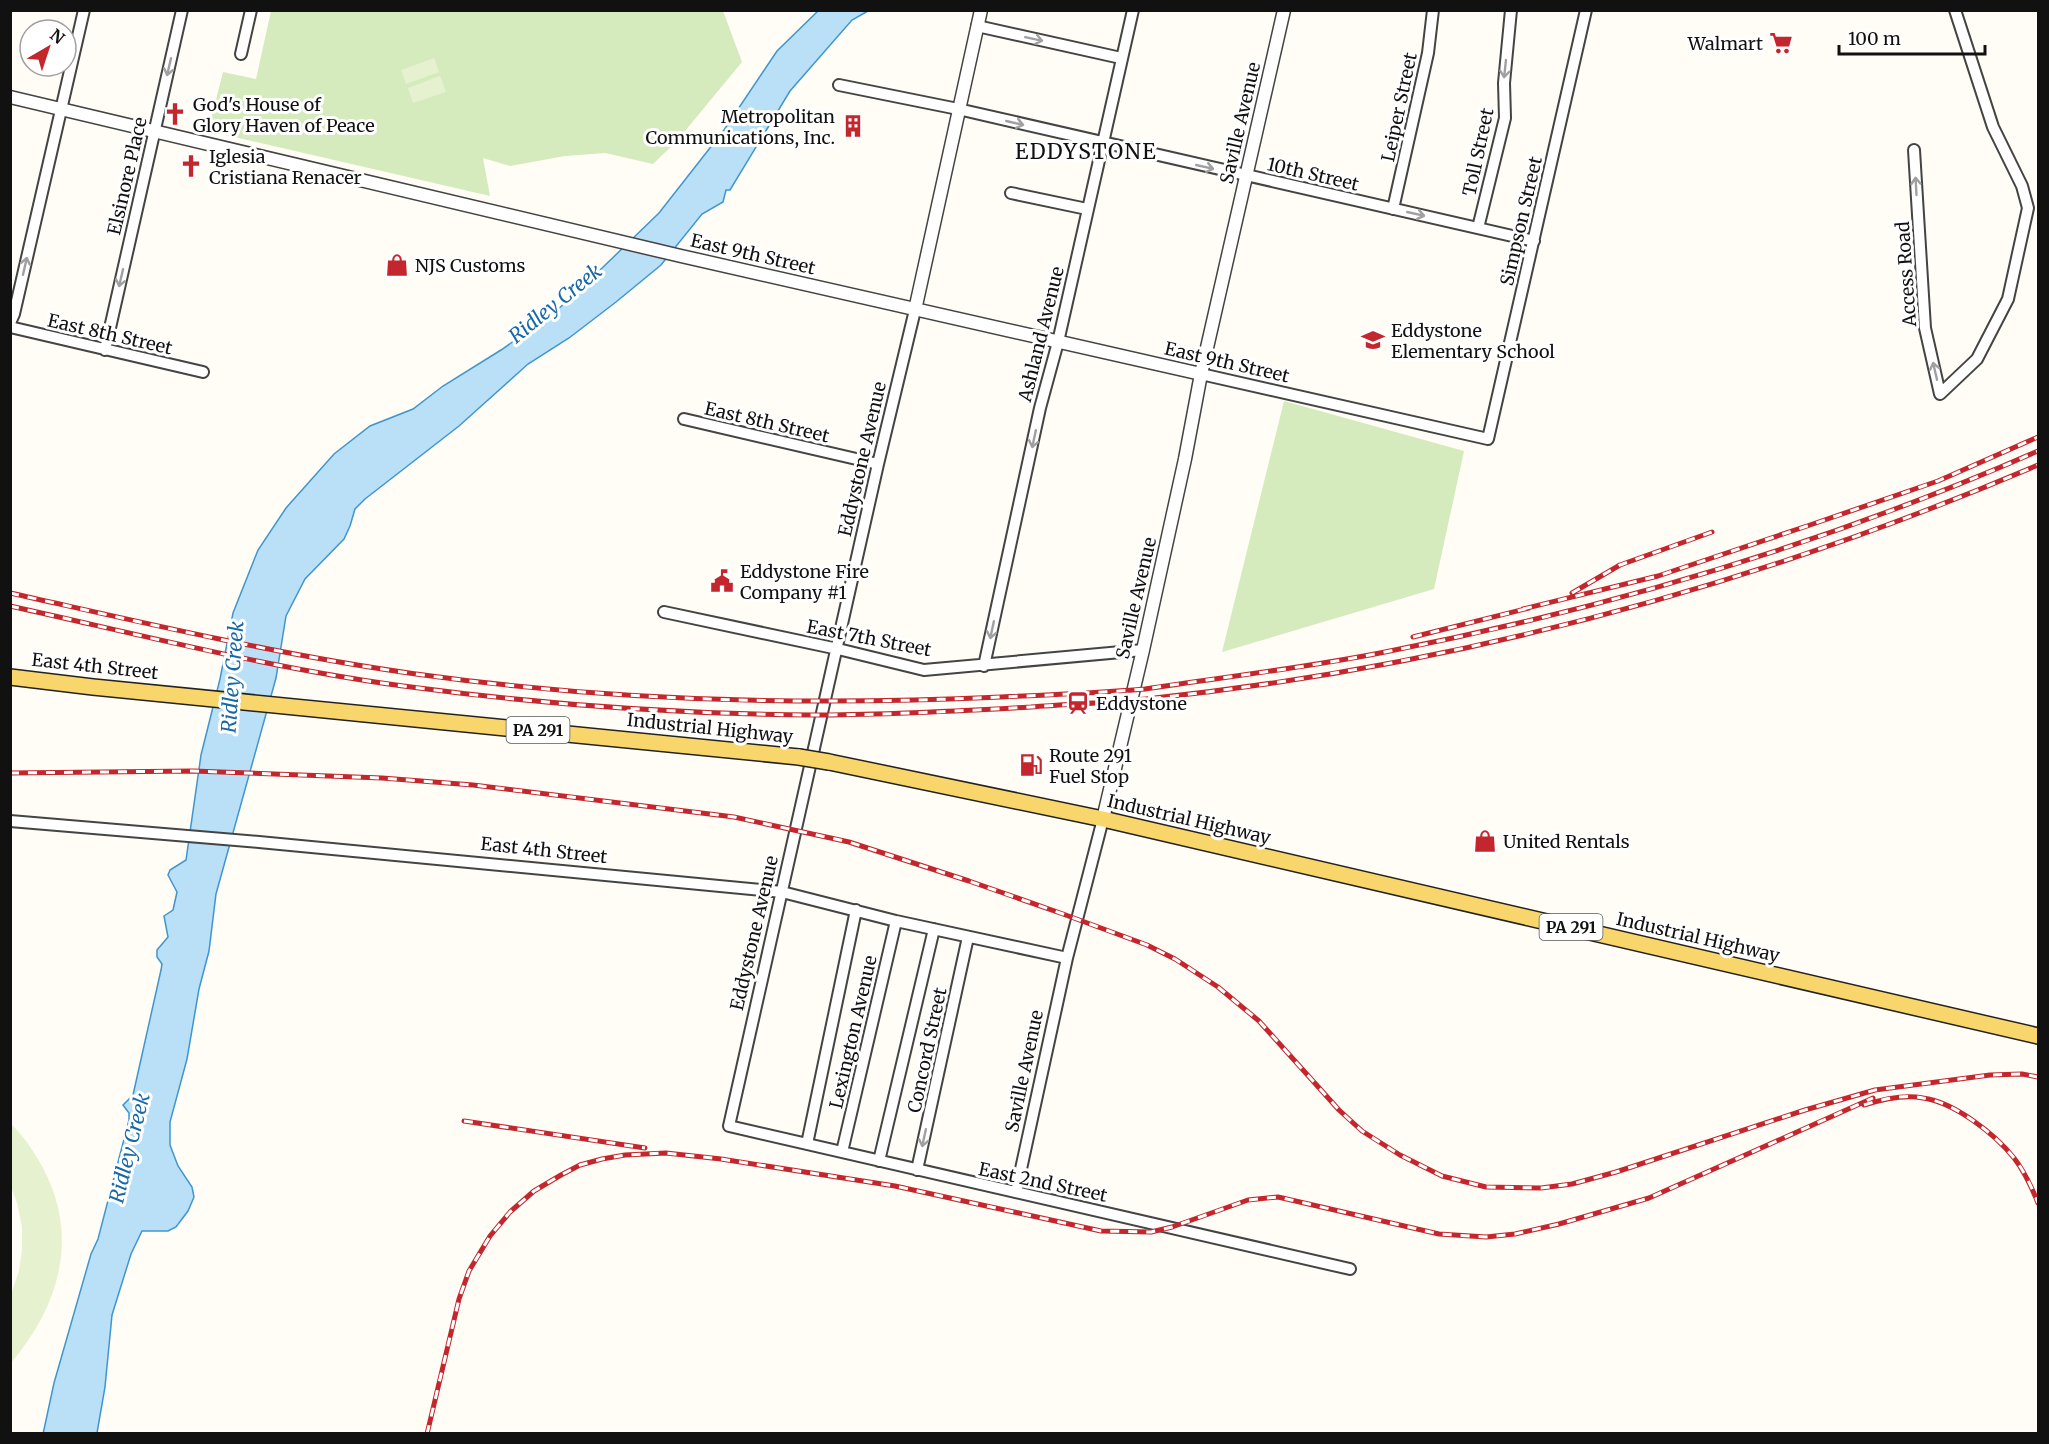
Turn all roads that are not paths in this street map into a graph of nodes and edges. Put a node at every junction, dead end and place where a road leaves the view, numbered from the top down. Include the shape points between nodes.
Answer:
1 (84, 10) edge
2 (182, 10) edge
3 (251, 10) edge
4 (981, 10) edge
5 (1133, 10) edge
6 (1284, 10) edge
7 (1433, 10) edge
8 (1511, 10) edge
9 (1586, 10) edge
10 (1955, 10) edge
11 (977, 26) junction
12 (241, 54) dead end
13 (1121, 58) junction
14 (839, 85) dead end
15 (10, 97) edge
16 (61, 109) junction
17 (958, 109) junction
18 (154, 131) junction
19 (1103, 143) junction
20 (1914, 150) dead end
21 (1246, 176) junction
22 (1011, 193) dead end
23 (1087, 209) junction
24 (1393, 209) junction
25 (1478, 228) junction
26 (1534, 241) junction
27 (915, 310) junction
28 (10, 322) edge
29 (10, 327) edge
30 (1058, 342) junction
31 (105, 350) junction
32 (203, 372) dead end
33 (1201, 374) junction
34 (684, 419) dead end
35 (1488, 439) joint
36 (878, 465) junction
37 (663, 612) dead end
38 (838, 649) junction
39 (1143, 650) junction
40 (984, 666) junction
41 (10, 677) edge
42 (248, 702) joint
43 (1103, 819) junction
44 (10, 821) edge
45 (782, 892) junction
46 (856, 910) junction
47 (896, 921) junction
48 (934, 929) junction
49 (968, 937) junction
50 (1067, 958) junction
51 (2038, 1036) edge
52 (729, 1126) joint
53 (807, 1144) junction
54 (842, 1152) junction
55 (879, 1161) junction
56 (917, 1170) junction
57 (1016, 1192) junction
58 (1350, 1269) dead end

1 - 16 street
2 -> 18 street, Elsinore Place
3 - 12 street
4 - 11 street, Eddystone Avenue
5 - 13 street, Ashland Avenue
6 - 21 street, Saville Avenue
7 - 24 street, Leiper Street via 1428,53
8 -> 25 street, Toll Street via 1505,118
9 - 26 street, Simpson Street
10 -> 20 street, Access Road via 1993,127 2022,186 2028,208 2008,299 1977,359 1940,394 1925,328
11 -> 13 street
11 - 17 street, Eddystone Avenue
13 - 19 street, Ashland Avenue
14 - 17 street, 10th Street
15 - 16 street, East 9th Street
16 - 18 street, East 9th Street
28 -> 16 street
17 -> 19 street, 10th Street
17 - 27 street, Eddystone Avenue
18 - 27 street, East 9th Street
18 -> 31 street, Elsinore Place
19 -> 21 street, 10th Street
19 - 23 street, Ashland Avenue
21 - 24 street, 10th Street
21 - 33 street, Saville Avenue
22 - 23 street
23 - 30 street, Ashland Avenue
24 -> 25 street, 10th Street
25 - 26 street, 10th Street
26 - 35 street, Simpson Street
27 - 30 street, East 9th Street
27 - 36 street, Eddystone Avenue
29 - 31 street, East 8th Street
30 - 33 street, East 9th Street
30 -> 40 street, Ashland Avenue
31 - 32 street, East 8th Street
33 - 35 street, East 9th Street
33 - 39 street, Saville Avenue
34 - 36 street, East 8th Street
36 - 38 street, Eddystone Avenue
37 - 38 street, East 7th Street
38 - 40 street, East 7th Street via 924,670
38 - 45 street, Eddystone Avenue
39 - 40 street, East 7th Street
39 - 43 street, Saville Avenue
41 - 42 main road, East 4th Street / PA 291
42 - 43 main road, Industrial Highway / PA 291, bridge via 829,762
43 - 50 street, Saville Avenue
43 - 51 main road, Industrial Highway / PA 291
44 - 45 street, East 4th Street
45 - 46 street, East 4th Street
45 - 52 street, Eddystone Avenue
46 - 47 street, East 4th Street
46 - 53 street
47 - 48 street, East 4th Street
47 - 54 street, Lexington Avenue
48 - 49 street, East 4th Street
48 - 55 street
49 - 50 street, East 4th Street
49 -> 56 street, Concord Street
50 - 57 street, Saville Avenue
52 - 53 street, East 2nd Street
53 - 54 street, East 2nd Street
54 - 55 street, East 2nd Street
55 - 56 street, East 2nd Street
56 - 57 street, East 2nd Street
57 - 58 street, East 2nd Street

